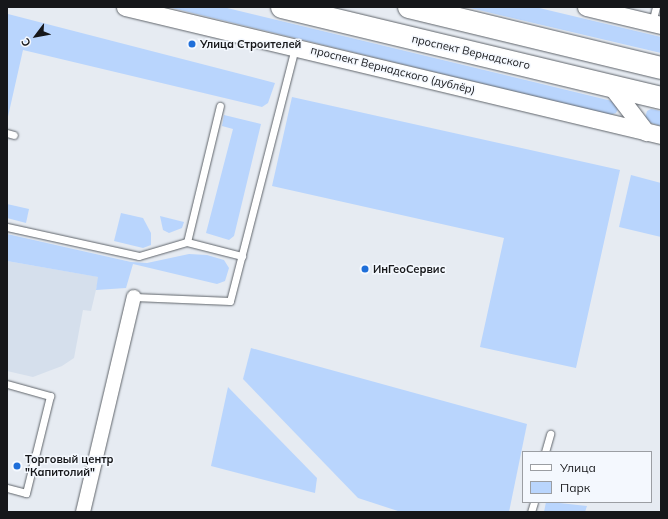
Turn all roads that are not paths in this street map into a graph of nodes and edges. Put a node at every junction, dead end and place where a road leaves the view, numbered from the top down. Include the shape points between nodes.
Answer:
1 (125, 7) edge
2 (282, 7) edge
3 (409, 7) edge
4 (586, 7) edge
5 (656, 18) edge
6 (295, 47) junction
7 (661, 68) edge
8 (611, 86) junction
9 (661, 98) edge
10 (220, 106) dead end
11 (653, 134) edge
12 (7, 227) edge
13 (187, 242) junction
14 (242, 256) junction
15 (134, 298) joint
16 (7, 384) edge
17 (550, 434) dead end
18 (546, 451) edge
19 (7, 488) edge
20 (84, 512) edge

1 - 6 street, проспект Вернадского (дублёр)
2 - 8 main road, проспект Вернадского
3 - 7 main road
4 - 5 street
6 - 11 street, проспект Вернадского (дублёр)
6 - 14 lane
8 - 9 main road, проспект Вернадского
8 - 11 street
10 - 13 lane
12 - 13 lane via 139,256
13 - 14 lane
14 - 15 lane via 230,301
15 - 20 street
16 - 19 lane via 50,396 26,493
17 - 18 lane

